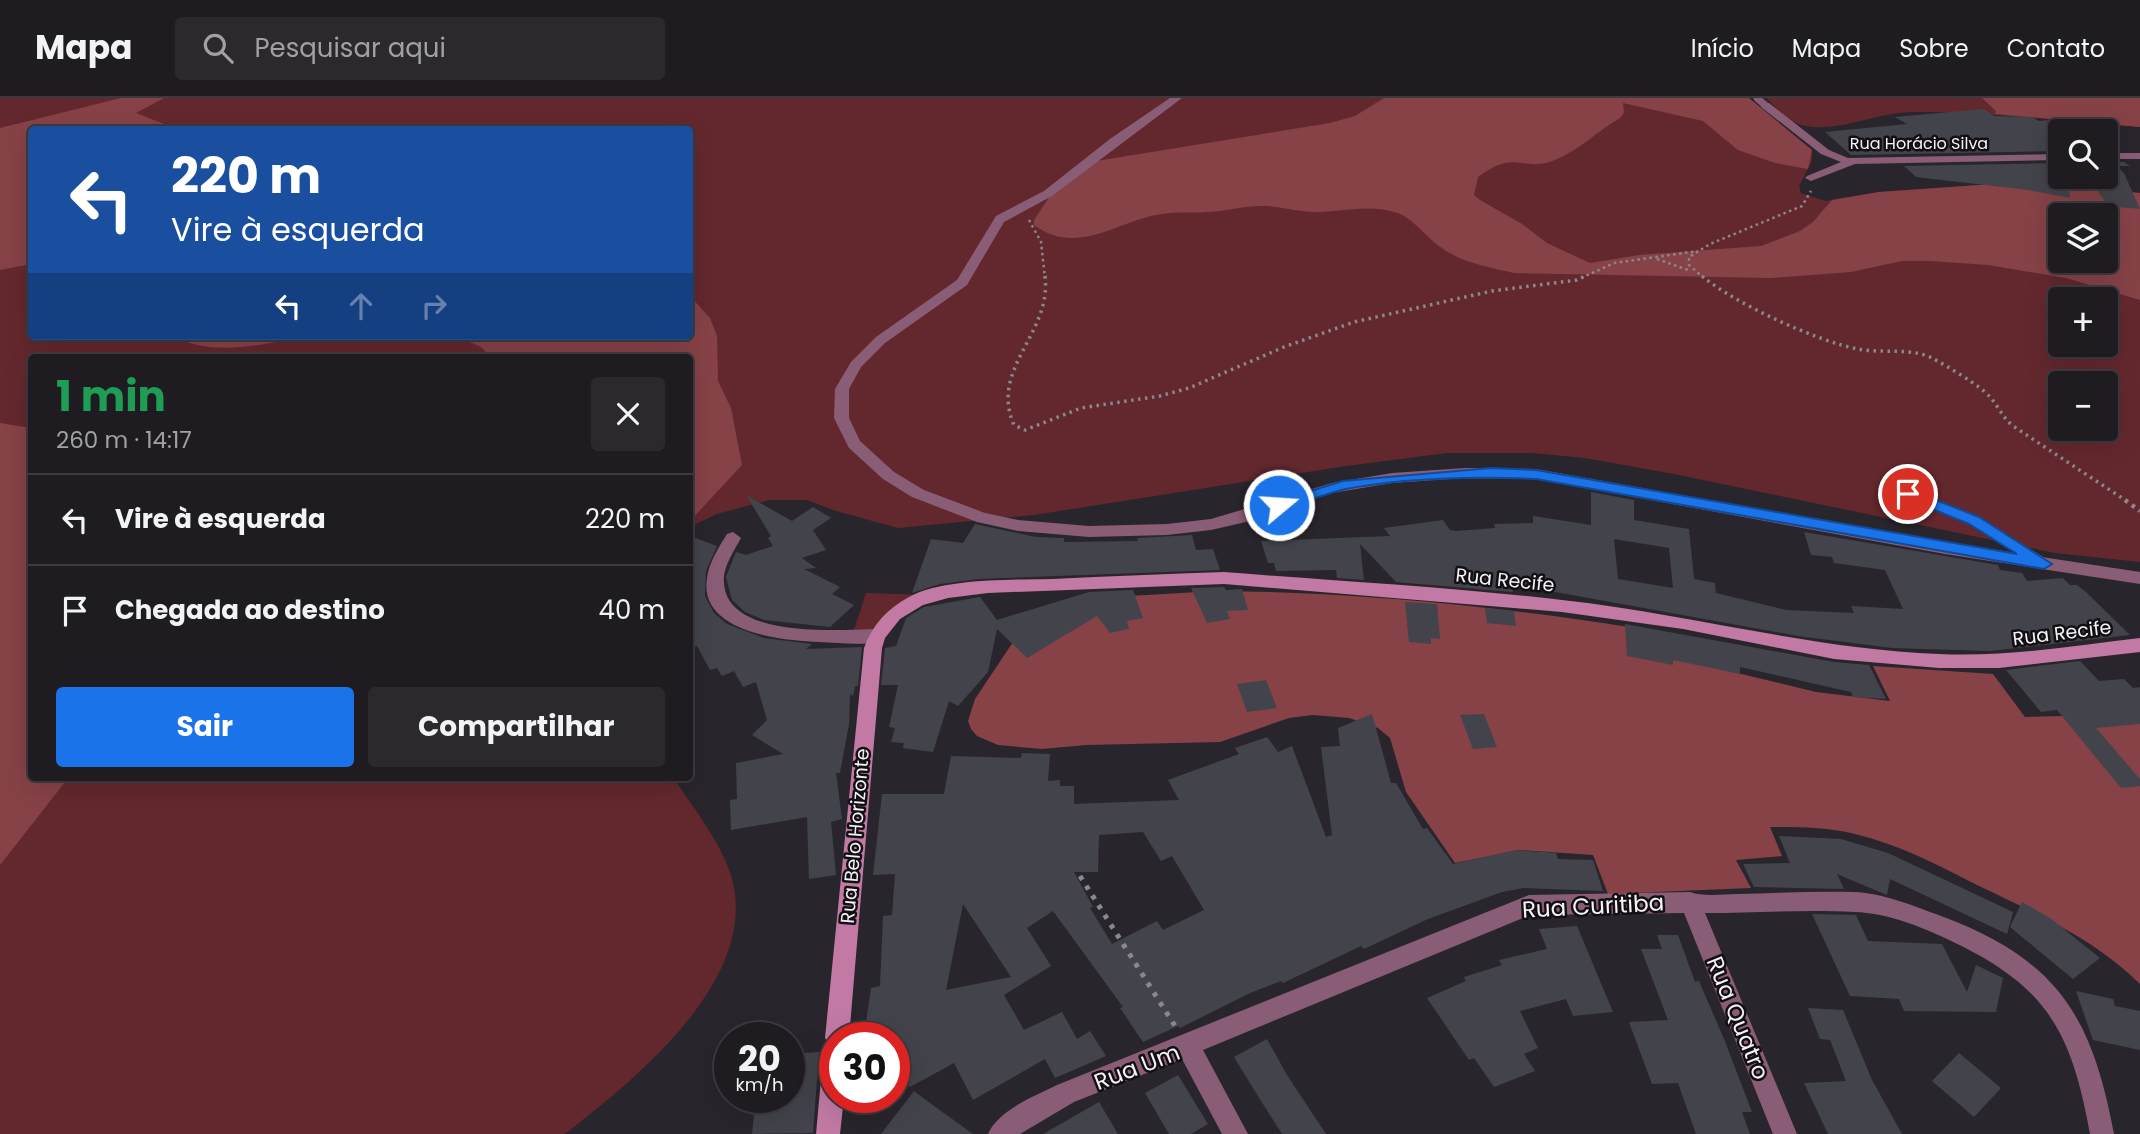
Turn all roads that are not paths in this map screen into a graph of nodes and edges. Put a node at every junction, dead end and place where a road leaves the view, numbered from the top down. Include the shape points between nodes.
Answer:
1 (1177, 98) edge
2 (1761, 102) edge
3 (1828, 154) junction
4 (2118, 156) edge
5 (2137, 156) edge
6 (2048, 157) edge
7 (1858, 161) junction
8 (1908, 494) dead end
9 (733, 538) dead end
10 (2044, 564) junction
11 (2140, 578) edge
12 (877, 636) junction
13 (2140, 645) edge
14 (1690, 902) junction
15 (837, 1022) edge
16 (1188, 1045) junction
17 (830, 1113) edge
18 (828, 1134) edge
19 (1000, 1134) edge
20 (1236, 1134) edge
21 (1785, 1134) edge
22 (2102, 1134) edge

1 - 10 street via 1046,194 998,221 963,282 923,315 875,345 845,383 841,421 857,448 894,481 948,509 989,520 1073,530 1174,528 1237,519 1343,485 1511,473 1591,482
2 - 3 street, Rua Horácio Silva
3 - 7 street, Rua Horácio Silva
3 - 7 street via 1829,163 1814,176
4 - 5 street
6 - 7 street, Rua Horácio Silva
8 - 10 lane via 1974,520
9 - 12 street via 715,585 717,596 731,613 755,627 783,635
10 - 11 street
12 - 13 street, Rua Recife via 905,607 948,592 1224,578 1562,606 1834,652 1939,661 1999,661
12 - 15 street, Rua Belo Horizonte
14 - 16 street, Rua Curitiba via 1515,908
14 - 21 street, Rua Quatro
14 - 22 street, Rua Curitiba via 1877,905 1986,946 2026,973 2065,1015 2084,1052
16 - 19 street, Rua Um via 1077,1090
16 - 20 street, Rua Um
17 - 18 street

